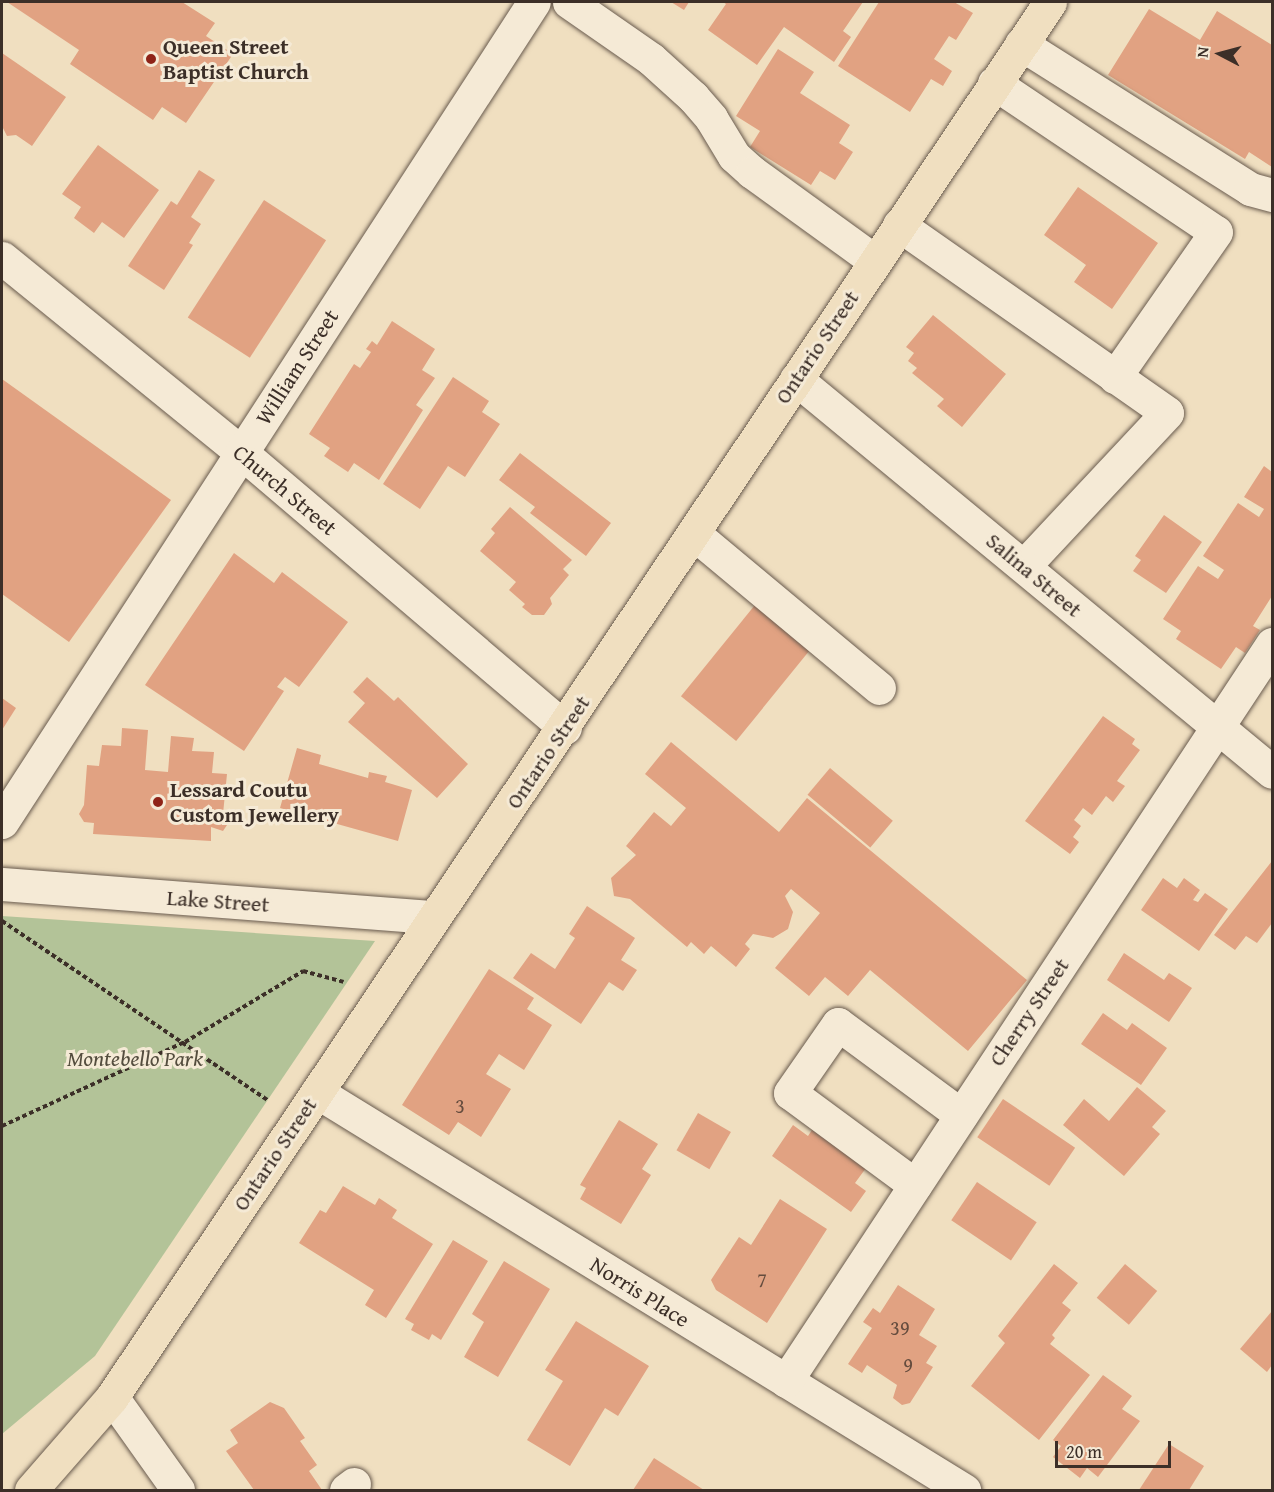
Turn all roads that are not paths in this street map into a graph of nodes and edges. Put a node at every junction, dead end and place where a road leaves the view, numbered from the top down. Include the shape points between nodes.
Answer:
1 (534, 2) edge
2 (569, 2) edge
3 (1050, 2) edge
4 (1021, 44) junction
5 (994, 83) junction
6 (1272, 195) edge
7 (899, 225) junction
8 (2, 258) edge
9 (875, 261) junction
10 (1115, 377) junction
11 (796, 378) junction
12 (242, 453) junction
13 (693, 533) junction
14 (1024, 566) junction
15 (1272, 644) edge
16 (879, 688) dead end
17 (1218, 726) junction
18 (565, 728) junction
19 (1272, 772) edge
20 (2, 822) edge
21 (2, 884) edge
22 (434, 917) junction
23 (317, 1092) junction
24 (961, 1116) junction
25 (915, 1185) junction
26 (786, 1381) junction
27 (112, 1397) junction
28 (31, 1491) edge
29 (178, 1491) edge
30 (964, 1491) edge

1 - 12 street, William Street
2 - 9 street via 677,83 705,110 734,156
3 - 4 main road, Ontario Street
4 - 5 main road, Ontario Street
4 - 6 street via 1250,189
5 - 7 main road, Ontario Street
5 - 10 street via 1216,232
7 - 9 main road, Ontario Street
7 - 10 street
8 - 12 street, Church Street
9 - 11 main road, Ontario Street
10 - 14 street via 1167,413
11 - 13 main road, Ontario Street
11 - 14 street, Salina Street
12 - 18 street, Church Street
12 - 20 street, William Street
13 - 16 street
13 - 18 main road, Ontario Street
14 - 17 street, Salina Street
15 - 17 street, Cherry Street
17 - 19 street, Salina Street
17 - 24 street, Cherry Street
18 - 22 main road, Ontario Street
21 - 22 street, Lake Street
22 - 23 main road, Ontario Street
23 - 26 street, Norris Place
23 - 27 main road, Ontario Street
24 - 25 street, Cherry Street
24 - 25 street via 838,1024 790,1093
25 - 26 street, Cherry Street
26 - 30 street, Norris Place
27 - 28 main road, Ontario Street
27 - 29 street

